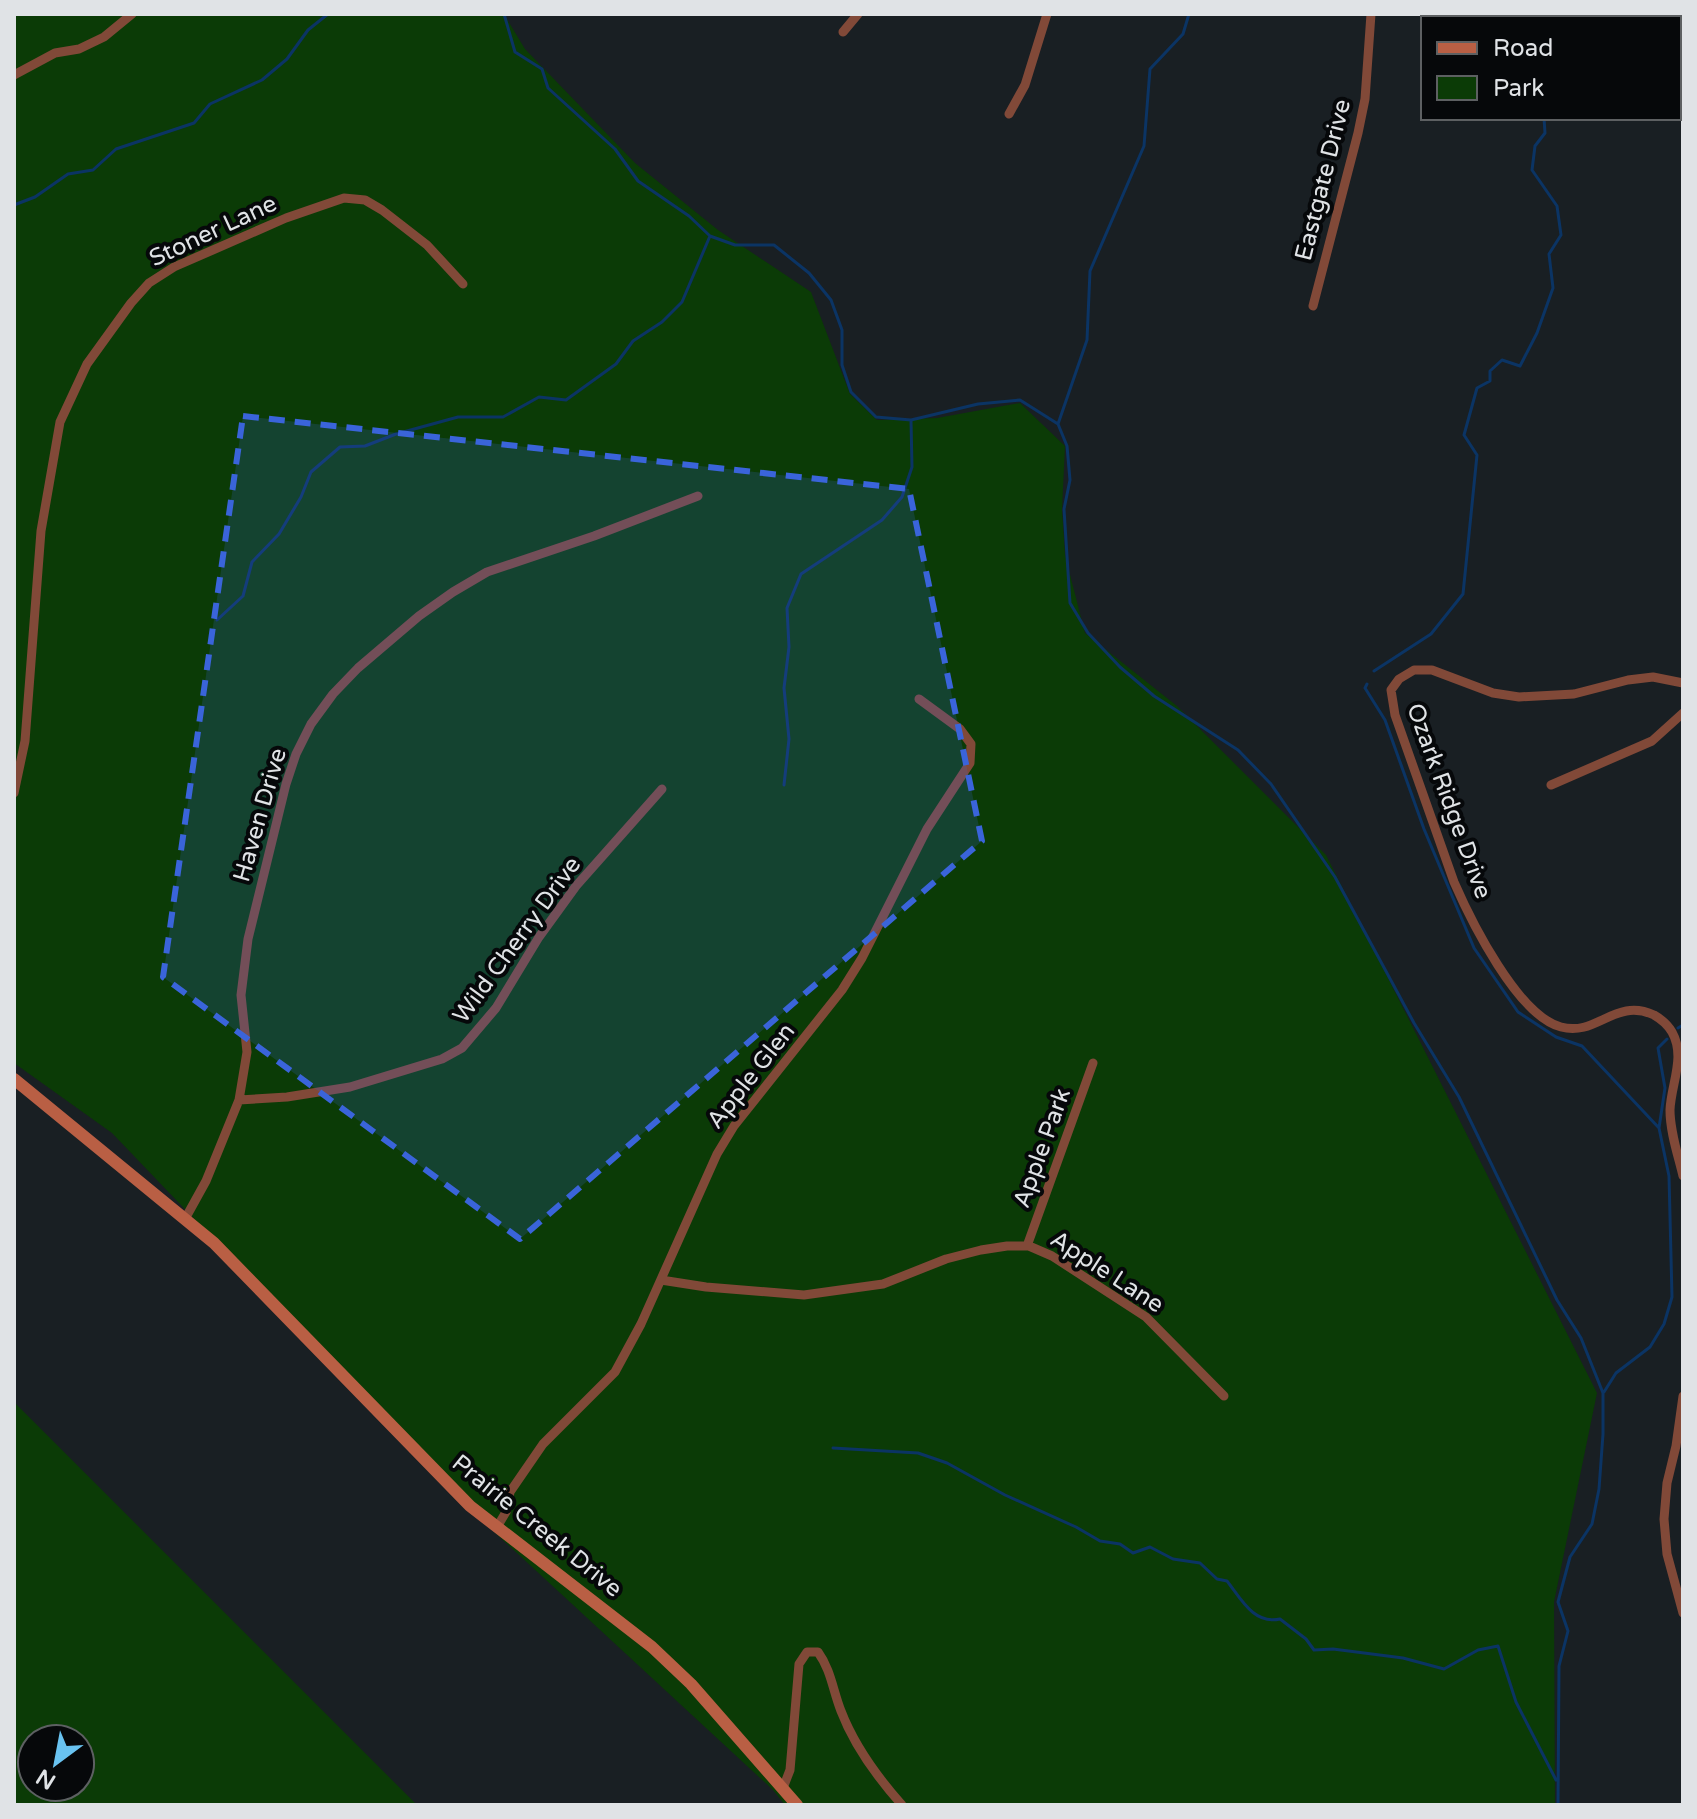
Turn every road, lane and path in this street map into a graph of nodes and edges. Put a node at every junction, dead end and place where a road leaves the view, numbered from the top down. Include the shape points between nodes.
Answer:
1 (132, 14) edge
2 (858, 14) edge
3 (1047, 14) edge
4 (1371, 14) edge
5 (843, 32) dead end
6 (14, 75) edge
7 (1009, 114) dead end
8 (463, 284) dead end
9 (1313, 306) dead end
10 (698, 496) dead end
11 (1683, 683) edge
12 (919, 699) dead end
13 (1683, 713) edge
14 (1551, 785) dead end
15 (662, 789) dead end
16 (14, 793) edge
17 (1093, 1063) dead end
18 (14, 1079) edge
19 (239, 1100) junction
20 (1683, 1176) edge
21 (185, 1219) junction
22 (1027, 1246) junction
23 (661, 1280) junction
24 (1224, 1396) dead end
25 (1683, 1396) edge
26 (497, 1527) junction
27 (1683, 1613) edge
28 (783, 1788) junction
29 (797, 1805) edge
30 (902, 1805) edge

1 - 6 street via 104,37 55,53
2 - 5 street
3 - 7 street via 1025,85
4 - 9 street, Eastgate Drive via 1365,99
8 - 16 street, Stoner Lane via 427,245 382,210 365,200 344,198 174,267 131,303 87,364 60,422 41,531 25,741
10 - 19 street, Haven Drive via 487,572 419,616 333,694 296,754 254,911 241,995 247,1052
11 - 20 street, Ozark Ridge Drive via 1653,677 1574,694 1519,697 1432,670 1414,670 1391,690 1454,882 1511,984 1539,1017 1563,1028 1589,1026 1629,1009 1661,1019 1672,1031 1678,1050 1670,1117
12 - 23 street, Apple Glen via 960,729 971,744 970,763 927,829 842,990 717,1154
13 - 14 street via 1652,741
15 - 19 street, Wild Cherry Drive via 576,886 496,1008 462,1048 350,1087
17 - 22 street, Apple Park
18 - 21 main road, Prairie Creek Drive
19 - 21 street, Haven Drive
21 - 26 main road, Prairie Creek Drive via 232,1260 427,1464
22 - 23 street, Apple Lane via 946,1259 883,1284 804,1295
22 - 24 street, Apple Lane via 1052,1256 1146,1317
23 - 26 street, Apple Glen via 615,1372 543,1444 510,1492
25 - 27 street via 1664,1519
26 - 28 main road, Prairie Creek Drive via 652,1647
28 - 29 main road, Prairie Creek Drive
28 - 30 street via 790,1770 799,1664 807,1652 818,1652 851,1732

